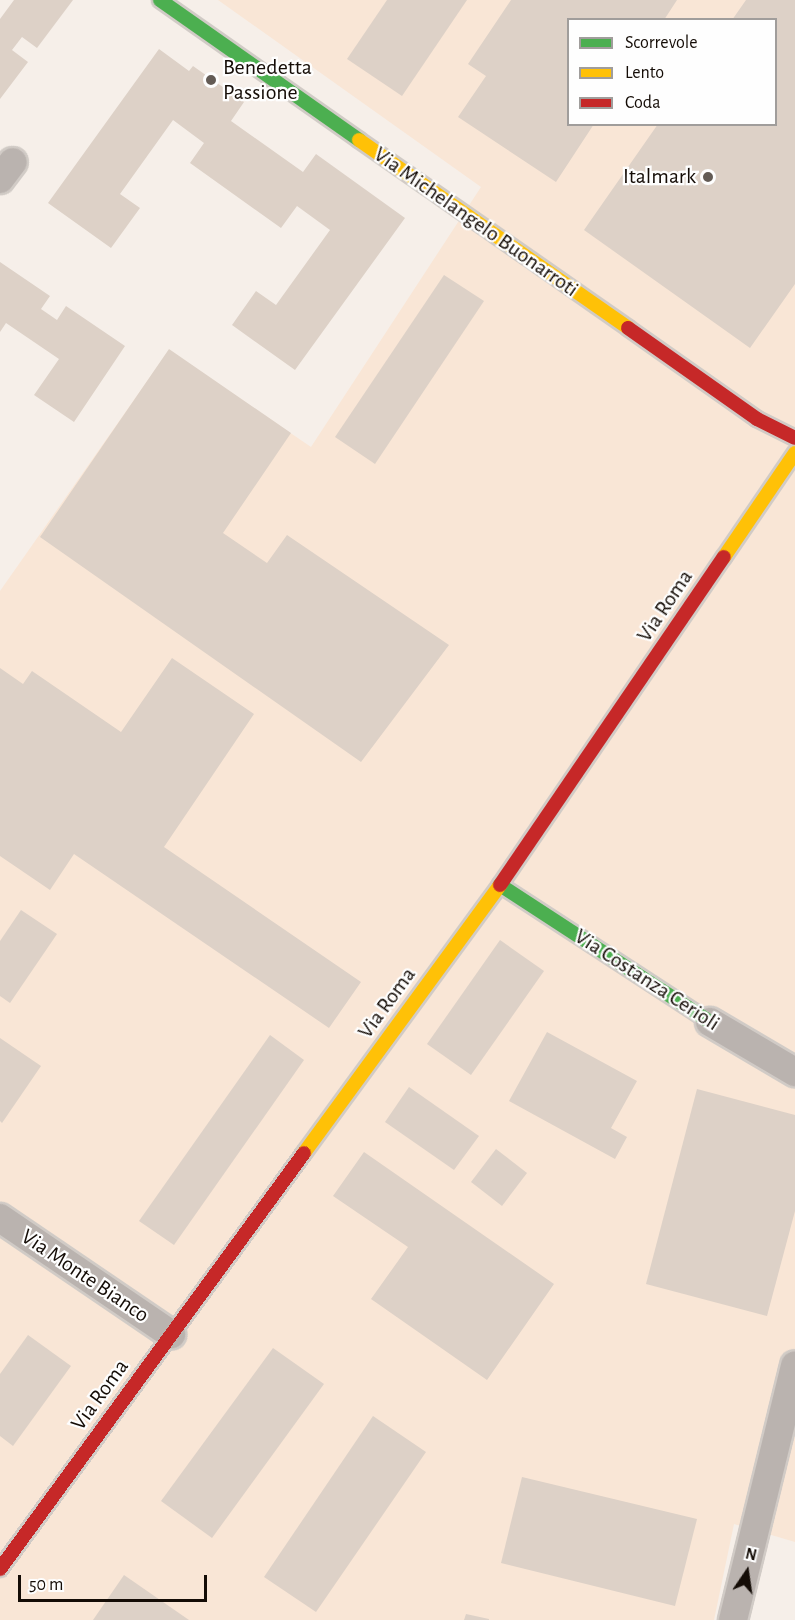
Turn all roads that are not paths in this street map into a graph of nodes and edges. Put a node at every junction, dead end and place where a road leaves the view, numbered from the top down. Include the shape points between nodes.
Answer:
1 (160, 0) edge
2 (795, 438) edge
3 (795, 453) edge
4 (500, 885) junction
5 (710, 1022) joint
6 (795, 1072) edge
7 (0, 1218) edge
8 (171, 1334) junction
9 (795, 1365) edge
10 (0, 1569) edge
11 (733, 1620) edge

1 - 2 street, Via Michelangelo Buonarroti via 757,418
3 - 4 street, Via Roma
4 - 5 street, Via Costanza Cerioli
4 - 8 street, Via Roma
5 - 6 street, Via Costanza Cerioli
7 - 8 street, Via Monte Bianco
8 - 10 street, Via Roma
9 - 11 street

